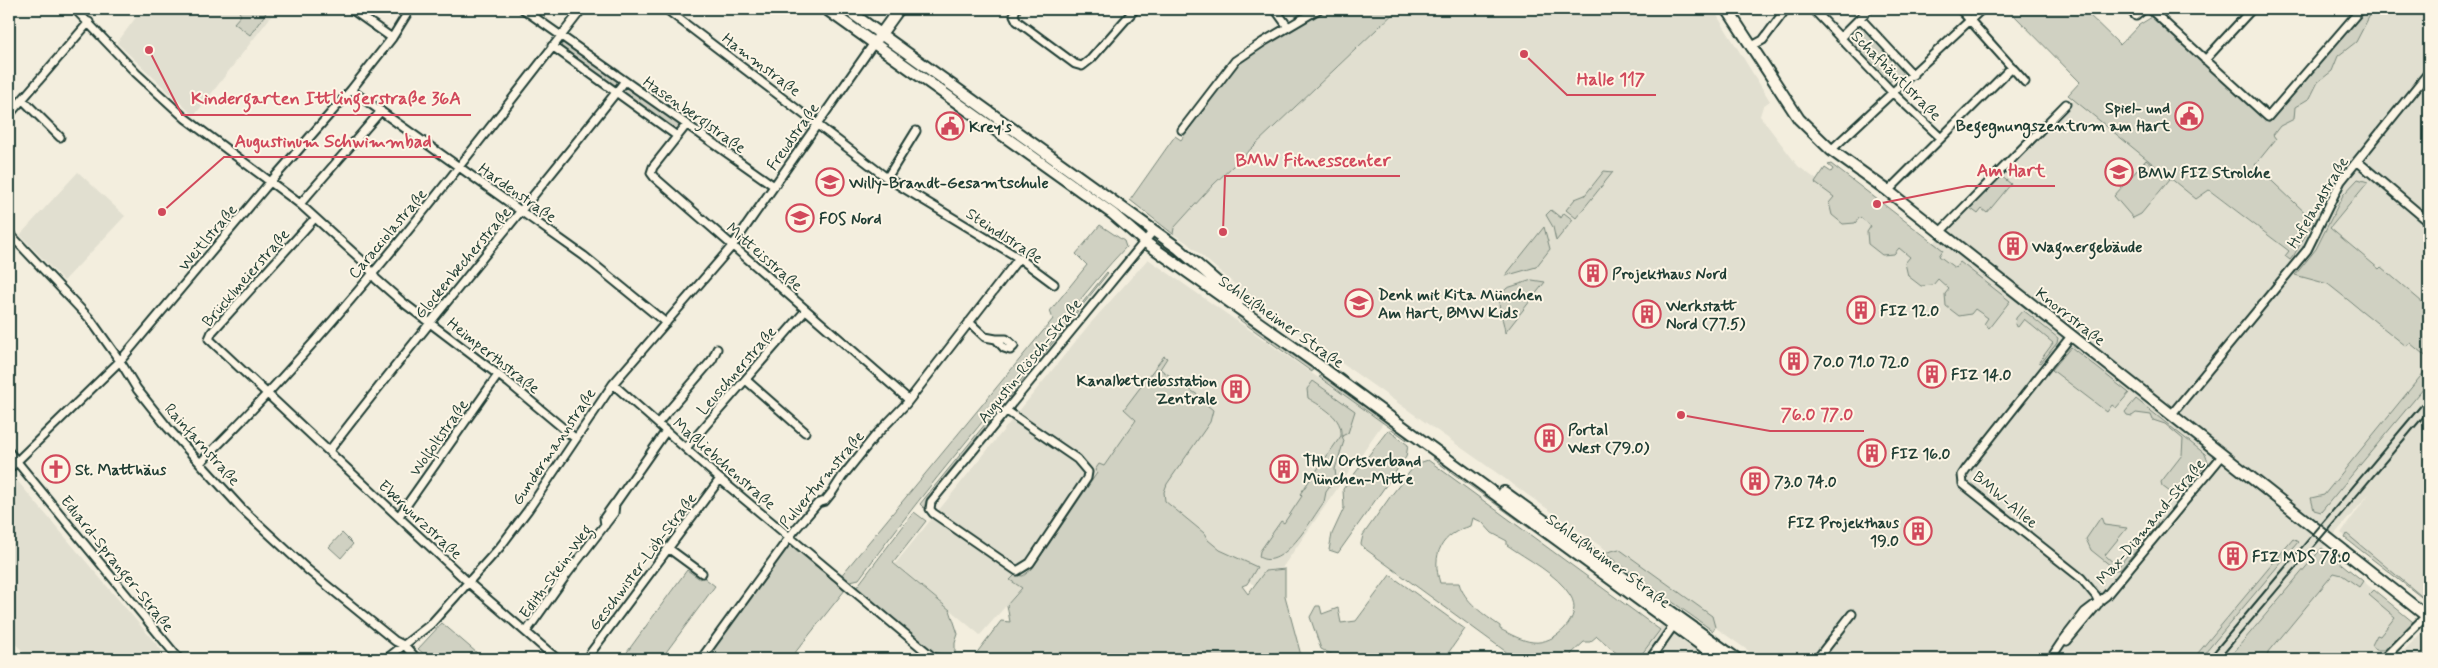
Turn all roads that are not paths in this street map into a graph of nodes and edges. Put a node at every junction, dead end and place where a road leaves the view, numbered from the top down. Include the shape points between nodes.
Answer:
1 (75, 9) edge
2 (351, 9) edge
3 (410, 9) edge
4 (523, 9) edge
5 (582, 9) edge
6 (666, 9) edge
7 (826, 9) edge
8 (846, 9) edge
9 (899, 9) edge
10 (1016, 9) edge
11 (1135, 9) edge
12 (1275, 9) edge
13 (1319, 9) edge
14 (1727, 9) edge
15 (1786, 9) edge
16 (1813, 9) edge
17 (1869, 9) edge
18 (1960, 9) edge
19 (1982, 9) edge
20 (2129, 9) edge
21 (2144, 9) edge
22 (2150, 9) edge
23 (2241, 9) edge
24 (2362, 9) edge
25 (2249, 12) edge
26 (1860, 18) junction
27 (1970, 20) junction
28 (89, 22) junction
29 (1288, 27) junction
30 (881, 34) junction
31 (561, 36) junction
32 (392, 38) junction
33 (1840, 38) junction
34 (874, 43) junction
35 (552, 46) junction
36 (1750, 47) junction
37 (2205, 60) junction
38 (2012, 67) junction
39 (2429, 72) edge
40 (1912, 75) junction
41 (626, 81) junction
42 (2025, 82) dead end
43 (351, 90) junction
44 (616, 92) junction
45 (1892, 92) junction
46 (23, 100) junction
47 (2066, 104) dead end
48 (381, 111) junction
49 (9, 115) edge
50 (687, 124) junction
51 (818, 124) junction
52 (1182, 130) dead end
53 (916, 131) dead end
54 (678, 136) junction
55 (60, 137) dead end
56 (1941, 138) junction
57 (1831, 150) junction
58 (2356, 161) junction
59 (459, 168) junction
60 (887, 178) junction
61 (270, 182) junction
62 (774, 186) junction
63 (1888, 191) junction
64 (300, 204) junction
65 (522, 211) junction
66 (315, 218) junction
67 (2429, 222) edge
68 (1154, 230) junction
69 (9, 232) edge
70 (1940, 232) junction
71 (1146, 242) junction
72 (733, 245) junction
73 (1019, 258) junction
74 (372, 273) junction
75 (1054, 284) dead end
76 (806, 310) junction
77 (430, 322) junction
78 (969, 322) junction
79 (666, 323) junction
80 (2072, 335) junction
81 (996, 339) dead end
82 (717, 349) dead end
83 (120, 361) junction
84 (498, 374) junction
85 (746, 380) junction
86 (613, 384) junction
87 (269, 394) junction
88 (908, 399) junction
89 (1007, 411) junction
90 (2171, 415) junction
91 (658, 423) junction
92 (666, 431) junction
93 (805, 432) dead end
94 (576, 439) junction
95 (686, 448) junction
96 (329, 451) junction
97 (9, 452) edge
98 (2222, 456) junction
99 (17, 461) junction
100 (200, 463) junction
101 (9, 468) edge
102 (720, 479) junction
103 (399, 516) junction
104 (790, 537) junction
105 (668, 548) junction
106 (702, 573) dead end
107 (469, 583) junction
108 (2099, 603) junction
109 (1852, 614) dead end
110 (2428, 615) edge
111 (1676, 622) junction
112 (526, 632) junction
113 (405, 646) junction
114 (179, 659) edge
115 (386, 659) edge
116 (417, 659) edge
117 (558, 659) edge
118 (586, 659) edge
119 (701, 659) edge
120 (935, 659) edge
121 (1650, 659) edge
122 (1720, 659) edge
123 (1737, 659) edge
124 (1818, 659) edge
125 (2051, 659) edge
126 (2383, 659) edge

1 - 28 street, Heimperthstraße
2 - 32 street
3 - 32 street, Weitlstraße
4 - 31 street, Hasenberglstraße
5 - 31 street, Caracciolastraße
6 - 51 street, Hammstraße
7 - 34 main road, Schleißheimer Straße
8 - 30 main road, Schleißheimer Straße
9 - 30 main road
10 - 11 street via 1016,21 1082,66
12 - 29 street
13 - 29 street
14 - 36 main road, Knorrstraße
15 - 36 street via 1763,40
16 - 33 street, Schafhäutlstraße
17 - 26 street
18 - 27 street
19 - 27 street
20 - 21 street via 2136,16
22 - 37 street
23 - 25 street
24 - 37 street via 2268,117
25 - 37 street
26 - 33 street
26 - 40 street
27 - 38 street
27 - 40 street
28 - 46 street
28 - 61 street, Heimperthstraße via 150,88
29 - 52 street via 1235,61
30 - 34 main road
30 - 68 main road, Schleißheimer Straße
31 - 35 street, Caracciolastraße
31 - 41 street, Hasenberglstraße
32 - 43 street, Weitlstraße
33 - 45 street, Schafhäutlstraße
34 - 51 street, Freudstraße
34 - 71 main road, Schleißheimer Straße via 1113,214
35 - 44 street, Hasenberglstraße
35 - 59 street, Caracciolastraße
36 - 57 main road, Knorrstraße via 1795,114
38 - 42 street
38 - 56 street
39 - 58 street, Hufelandstraße
40 - 45 street
41 - 44 street, Hasenberglstraße
41 - 50 street, Hasenberglstraße
43 - 48 street, Hardenstraße
43 - 61 street, Weitlstraße
44 - 54 street, Hasenberglstraße
44 - 65 street, Glockenbecherstraße
45 - 56 street, Schafhäutlstraße
45 - 57 street
46 - 49 street
46 - 55 street
47 - 70 street
48 - 59 street, Hardenstraße
48 - 64 street
50 - 54 street, Mitteisstraße
50 - 62 street, Hasenberglstraße
51 - 60 street, Steindlstraße
51 - 62 street, Freudstraße
53 - 60 street
54 - 72 street, Mitteisstraße via 651,173
56 - 63 street
57 - 63 main road, Knorrstraße
58 - 67 street
58 - 90 street, Hufelandstraße via 2333,195 2307,250
59 - 65 street, Hardenstraße
59 - 74 street, Caracciolastraße
60 - 73 street, Steindlstraße
61 - 64 street, Heimperthstraße
61 - 83 street, Weitlstraße
62 - 72 street, Freudstraße
63 - 70 main road, Knorrstraße
64 - 66 street, Heimperthstraße
65 - 77 street, Glockenbecherstraße
65 - 79 street, Hardenstraße via 591,261
66 - 74 street, Heimperthstraße
66 - 87 street, Brücklmeierstraße via 209,337
68 - 71 street, Augustin-Rösch-Straße
68 - 111 main road, Schleißheimer Straße via 1241,303
69 - 83 street, Rainfarnstraße via 90,319
70 - 80 main road, Knorrstraße
71 - 89 street, Augustin-Rösch-Straße
71 - 111 main road, Schleißheimer Straße
72 - 76 street, Mitteisstraße
72 - 79 street, Gundermannstraße
73 - 75 street, Steindlstraße
73 - 78 street, Pulverturmstraße
74 - 77 street, Heimperthstraße via 401,301
74 - 87 street, Caracciolastraße
76 - 85 street, Leuschnerstraße
76 - 88 street, Mitteisstraße
77 - 84 street, Heimperthstraße
77 - 96 street, Glockenbecherstraße
78 - 81 street via 985,337
78 - 88 street, Pulverturmstraße
79 - 86 street, Gundermannstraße
80 - 90 main road, Knorrstraße
80 - 108 street, BMW-Allee via 1997,428 1961,480 2082,578
82 - 91 street via 712,360
83 - 99 street, Weitlstraße
83 - 100 street, Rainfarnstraße via 137,389
84 - 94 street, Heimperthstraße
84 - 103 street, Wolfoltstraße
85 - 93 street
85 - 95 street, Leuschnerstraße
86 - 91 street, Maßliebchenstraße
86 - 94 street, Gundermannstraße
87 - 96 street, Eberwurzstraße
87 - 100 street, Caracciolastraße
88 - 104 street, Pulverturmstraße via 836,489 825,501 818,503
89 - 89 street, Augustin-Rösch-Straße via 1077,459 1088,472 1088,478 1030,563 1021,570 1014,570 930,509 931,502
90 - 98 main road, Knorrstraße
91 - 92 street, Maßliebchenstraße
92 - 95 street, Maßliebchenstraße
92 - 112 street, Edith-Stein-Weg via 615,504 614,513
94 - 107 street, Gundermannstraße via 526,513
95 - 102 street, Maßliebchenstraße
96 - 103 street, Eberwurzstraße
97 - 99 street, Eduard-Spranger-Straße
98 - 108 street, Max-Diamand-Straße
98 - 110 main road, Knorrstraße
99 - 101 street, Weitlstraße
99 - 114 street, Eduard-Spranger-Straße
100 - 113 street, Rainfarnstraße via 276,542
102 - 104 street, Maßliebchenstraße
102 - 105 street, Geschwister-Löb-Straße
103 - 107 street, Eberwurzstraße
104 - 119 street, Pulverturmstraße
104 - 120 street, Maßliebchenstraße
105 - 106 street
105 - 118 street, Geschwister-Löb-Straße
107 - 112 street, Eberwurzstraße
107 - 113 street, Gundermannstraße via 431,624
108 - 125 street, Max-Diamand-Straße via 2085,612
109 - 124 street
110 - 126 street
111 - 121 street
111 - 122 main road, Schleißheimer Straße
111 - 123 main road, Schleißheimer Straße
112 - 117 street, Eberwurzstraße
113 - 115 street
113 - 116 street

